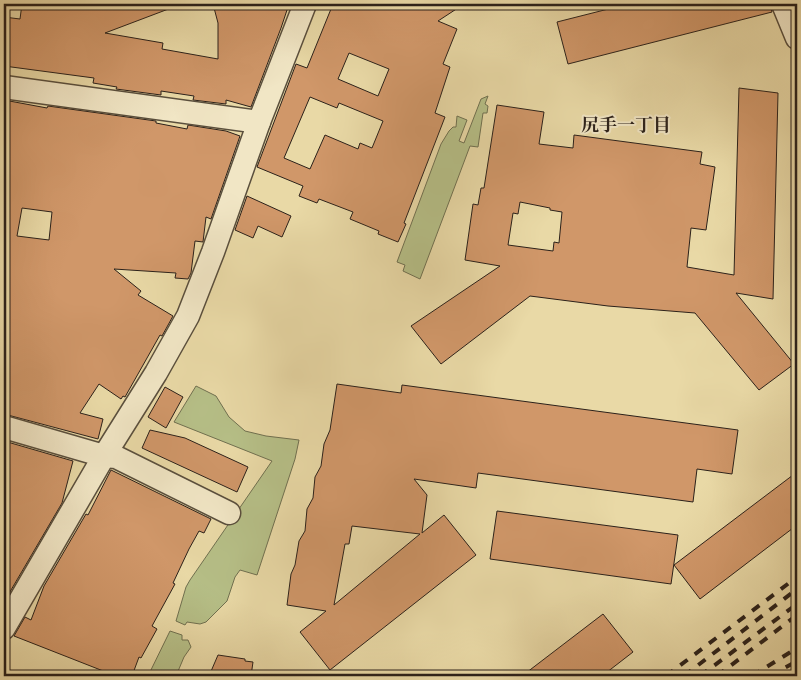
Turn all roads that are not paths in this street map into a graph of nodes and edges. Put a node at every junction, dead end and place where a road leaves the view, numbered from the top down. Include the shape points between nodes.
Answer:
1 (305, 4) edge
2 (783, 4) edge
3 (797, 38) edge
4 (4, 87) edge
5 (259, 122) junction
6 (4, 427) edge
7 (104, 456) junction
8 (229, 513) dead end
9 (4, 628) edge

1 - 5 street
2 - 3 street
4 - 5 street
5 - 7 street via 188,316
6 - 7 street
7 - 8 street via 116,457
7 - 9 street

